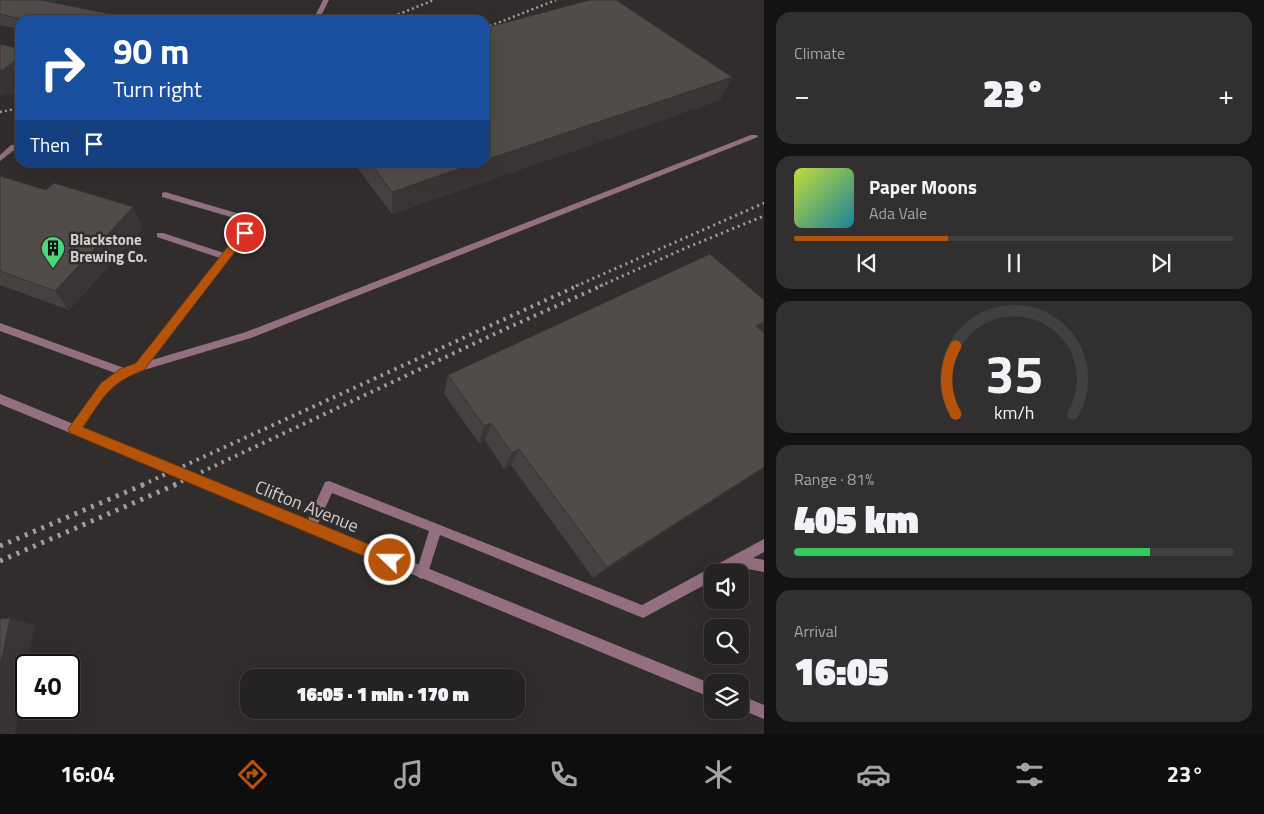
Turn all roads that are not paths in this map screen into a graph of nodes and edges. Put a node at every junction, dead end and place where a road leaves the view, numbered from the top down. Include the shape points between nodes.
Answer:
1 (326, 0) edge
2 (318, 15) edge
3 (754, 137) dead end
4 (14, 147) dead end
5 (0, 159) edge
6 (165, 195) dead end
7 (160, 235) dead end
8 (226, 257) junction
9 (0, 326) edge
10 (140, 367) junction
11 (124, 372) junction
12 (0, 399) edge
13 (74, 429) junction
14 (310, 528) junction
15 (436, 528) junction
16 (764, 545) edge
17 (736, 561) junction
18 (730, 564) edge
19 (764, 566) edge
20 (422, 573) junction
21 (704, 579) edge
22 (704, 688) edge
23 (749, 706) edge
24 (764, 712) edge

1 - 2 street
3 - 10 street via 248,335
4 - 5 street
6 - 8 street via 254,221
7 - 8 street
8 - 10 street
9 - 11 street
10 - 11 street
11 - 13 street via 105,387
12 - 13 street, Clifton Avenue
13 - 14 street, Clifton Avenue
14 - 15 street via 328,486
14 - 20 street, Clifton Avenue
15 - 20 street
15 - 21 street via 644,612
16 - 17 street
17 - 18 street
17 - 19 street
20 - 22 street, Clifton Avenue
23 - 24 street

